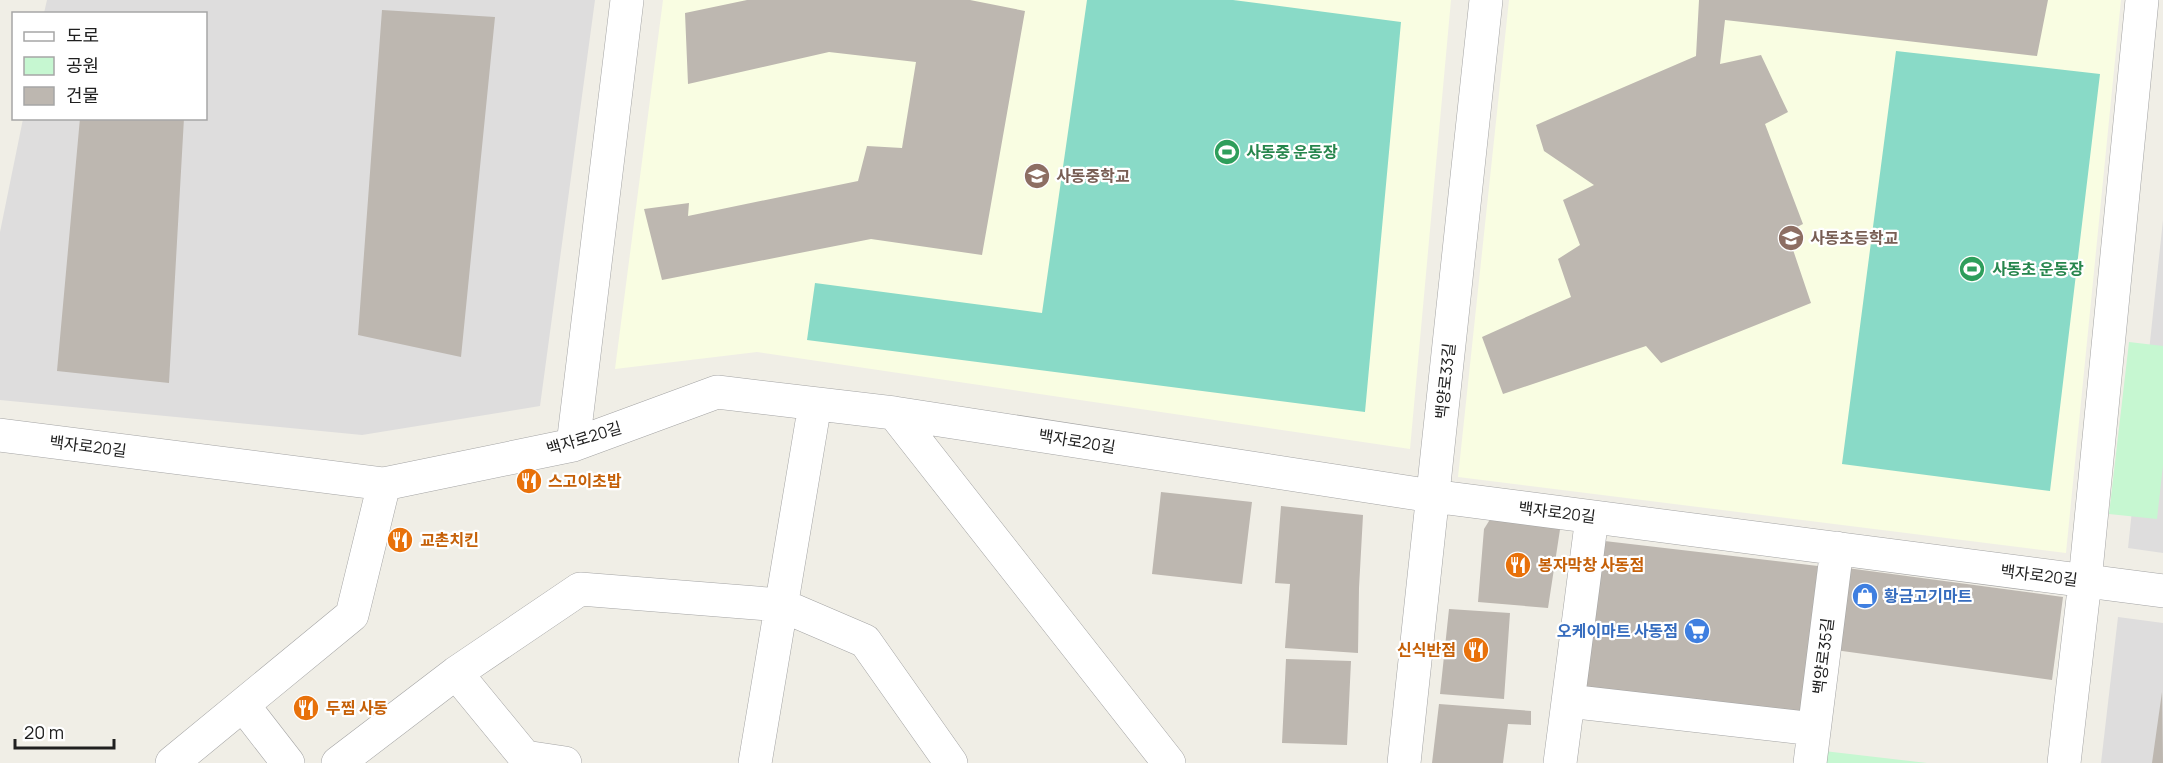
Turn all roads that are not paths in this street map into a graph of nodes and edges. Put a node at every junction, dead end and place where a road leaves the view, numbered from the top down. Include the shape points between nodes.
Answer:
1 (627, 0) edge
2 (1486, 0) edge
3 (2142, 0) edge
4 (815, 404) junction
5 (894, 413) junction
6 (0, 435) edge
7 (573, 445) junction
8 (384, 484) junction
9 (1432, 496) junction
10 (1592, 517) junction
11 (1837, 548) junction
12 (2085, 580) junction
13 (2163, 591) edge
14 (781, 605) junction
15 (456, 673) junction
16 (1568, 701) junction
17 (243, 705) junction
18 (1814, 729) junction
19 (172, 763) edge
20 (288, 763) edge
21 (338, 763) edge
22 (565, 763) edge
23 (755, 763) edge
24 (951, 763) edge
25 (1169, 763) edge
26 (1404, 763) edge
27 (1560, 763) edge
28 (1810, 763) edge
29 (2064, 763) edge

1 - 7 street
2 - 9 street, 백양로33길
3 - 12 street
4 - 5 street, 백자로20길
4 - 7 street, 백자로20길 via 717,392
4 - 14 street
5 - 9 street, 백자로20길
5 - 25 street
6 - 8 street, 백자로20길
7 - 8 street, 백자로20길
8 - 17 street via 352,615
9 - 10 street, 백자로20길
9 - 26 street, 백양로33길
10 - 11 street, 백자로20길
10 - 16 street
11 - 12 street, 백자로20길
11 - 18 street, 백양로35길
12 - 13 street, 백자로20길
12 - 29 street
14 - 15 street via 580,589
14 - 23 street
14 - 24 street via 865,640
15 - 21 street
15 - 22 street via 525,757
16 - 18 street
16 - 27 street
17 - 19 street
17 - 20 street
18 - 28 street, 백양로35길

